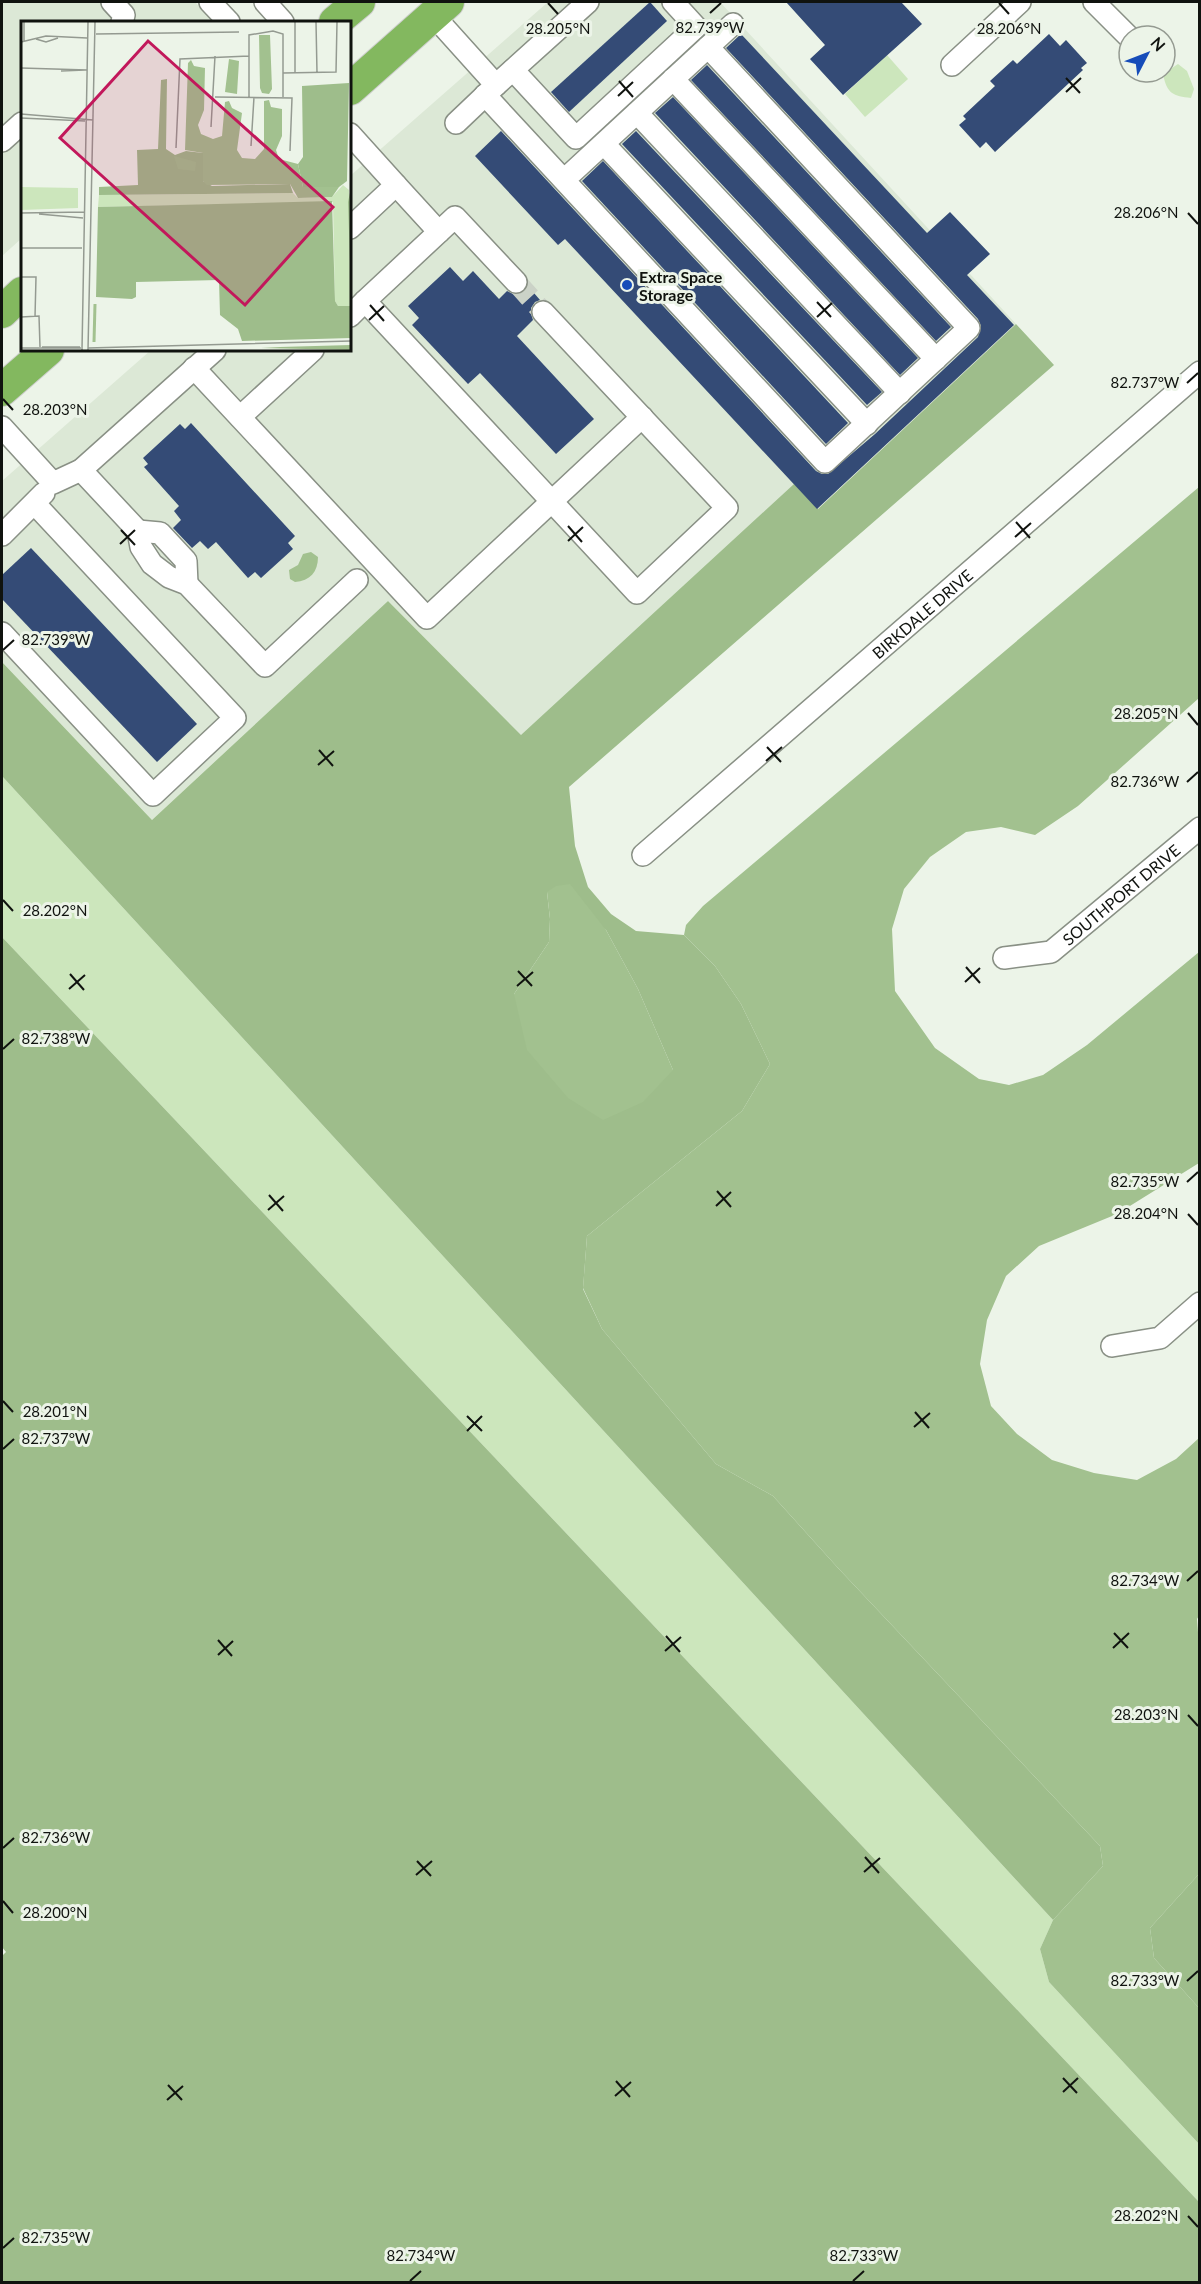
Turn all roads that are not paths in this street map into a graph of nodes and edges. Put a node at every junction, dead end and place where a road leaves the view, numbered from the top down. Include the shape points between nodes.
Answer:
1 (112, 2) edge
2 (210, 2) edge
3 (265, 2) edge
4 (359, 2) edge
5 (588, 2) edge
6 (673, 2) edge
7 (1020, 2) edge
8 (1094, 2) edge
9 (440, 8) edge
10 (122, 21) edge
11 (228, 21) edge
12 (282, 21) edge
13 (336, 21) edge
14 (733, 24) dead end
15 (1117, 25) edge
16 (708, 47) junction
17 (952, 64) dead end
18 (513, 70) junction
19 (673, 79) junction
20 (351, 88) edge
21 (491, 90) junction
22 (637, 113) junction
23 (456, 123) dead end
24 (21, 124) edge
25 (351, 135) edge
26 (2, 141) edge
27 (604, 144) junction
28 (564, 180) junction
29 (396, 185) junction
30 (351, 227) edge
31 (439, 232) junction
32 (516, 282) tunnel mouth
33 (21, 294) edge
34 (365, 301) junction
35 (2, 312) edge
36 (543, 312) tunnel mouth
37 (351, 315) edge
38 (47, 351) edge
39 (214, 351) edge
40 (312, 351) edge
41 (936, 359) junction
42 (194, 368) junction
43 (1200, 372) edge
44 (2, 390) edge
45 (900, 393) junction
46 (240, 417) junction
47 (642, 417) junction
48 (867, 424) junction
49 (2, 428) edge
50 (81, 470) junction
51 (53, 483) junction
52 (552, 501) junction
53 (35, 504) junction
54 (2, 535) edge
55 (357, 580) dead end
56 (2, 633) edge
57 (1200, 828) edge
58 (643, 855) dead end
59 (1004, 958) dead end
60 (1200, 1303) edge
61 (1112, 1346) dead end

1 - 10 street via 124,15
2 - 11 street
3 - 12 street
4 - 13 highway
5 - 18 street
6 - 18 street via 696,27 576,138
7 - 17 street
8 - 15 street
9 - 20 highway
9 - 21 street
14 - 16 street
16 - 19 street
16 - 41 street via 969,328
18 - 21 street
19 - 22 street
19 - 41 street
21 - 23 street
21 - 28 street
22 - 27 street
22 - 45 street
24 - 26 street
25 - 29 street
27 - 28 street
27 - 48 street
28 - 48 street via 825,462
29 - 30 street
29 - 31 street
31 - 32 street via 455,217
31 - 34 street
33 - 35 highway
34 - 37 street
34 - 52 street
36 - 47 street
38 - 44 highway
39 - 42 street
40 - 46 street
41 - 45 street
42 - 46 street
42 - 50 street
43 - 58 street, BIRKDALE DRIVE
45 - 48 street
46 - 52 street via 427,618
47 - 52 street
47 - 52 street via 727,508 637,593
49 - 51 street
50 - 51 street
50 - 55 street via 138,531 141,547 152,564 169,577 188,584 265,666
51 - 53 street
53 - 54 street
53 - 56 street via 235,718 153,795
57 - 59 street, SOUTHPORT DRIVE via 1052,952
60 - 61 street via 1160,1338

